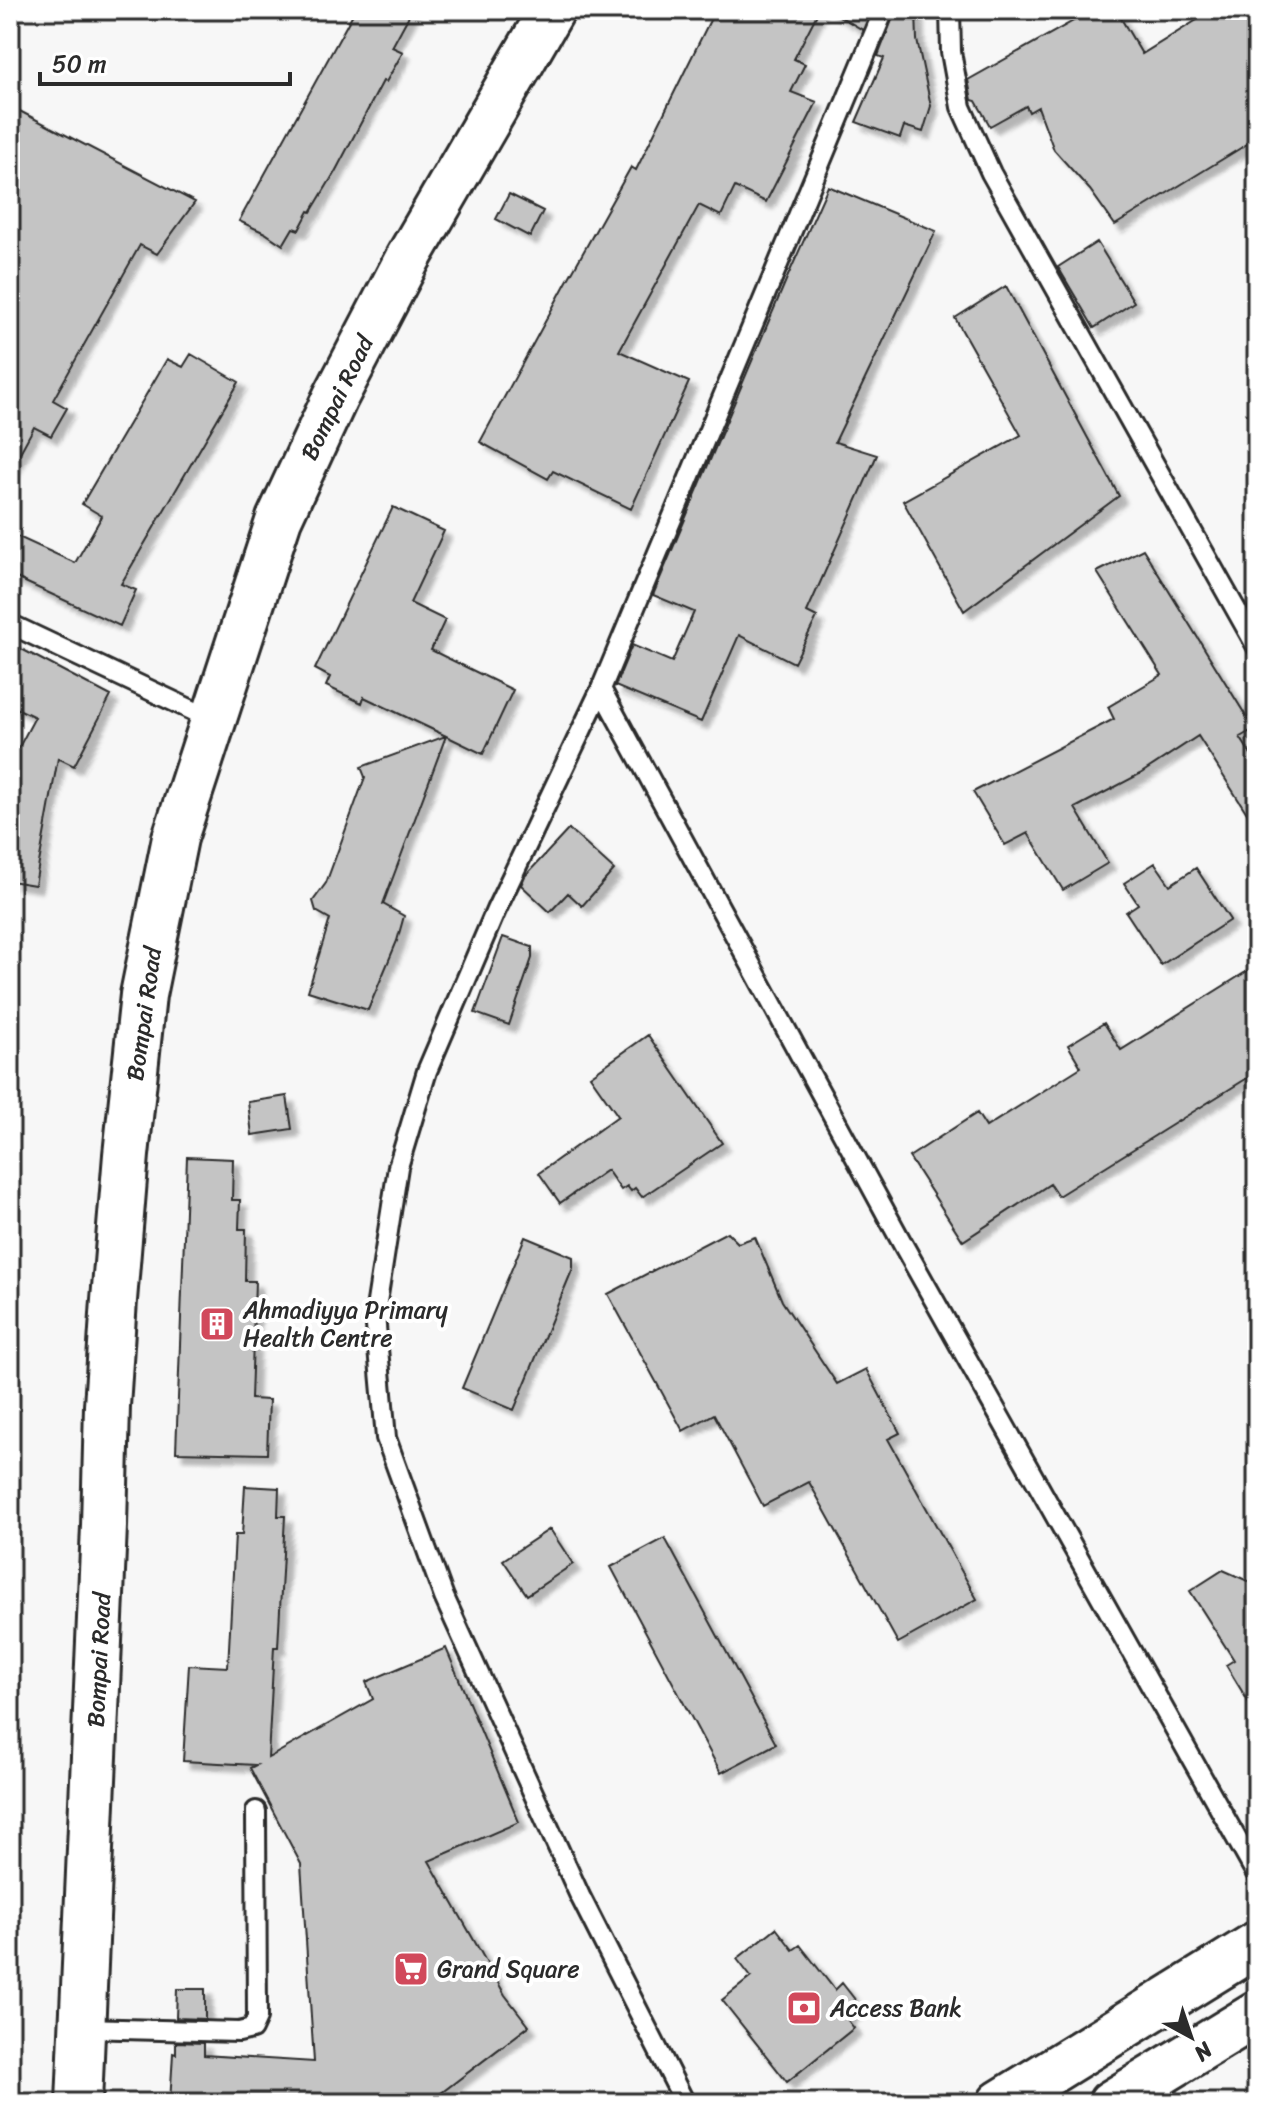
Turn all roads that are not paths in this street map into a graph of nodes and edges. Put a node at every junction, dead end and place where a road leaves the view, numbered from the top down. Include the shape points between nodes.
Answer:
1 (552, 10) edge
2 (884, 10) edge
3 (950, 10) edge
4 (10, 624) edge
5 (1257, 647) edge
6 (601, 689) junction
7 (213, 720) junction
8 (256, 1811) dead end
9 (1257, 1875) edge
10 (1257, 1944) edge
11 (1257, 2014) edge
12 (82, 2028) junction
13 (79, 2103) edge
14 (685, 2103) edge
15 (1000, 2103) edge
16 (1111, 2103) edge

1 - 7 main road, Bompai Road via 408,258 335,398 279,519
2 - 6 lane
3 - 5 lane via 961,107 991,173
4 - 7 lane
6 - 9 lane via 906,1250
6 - 14 lane via 427,1071 398,1167 375,1315 386,1438 444,1597 580,1896
7 - 12 main road, Bompai Road via 175,838 143,995 126,1155 107,1406
8 - 12 lane via 257,2018 252,2029
10 - 15 main road
11 - 16 main road
12 - 13 main road, Bompai Road

